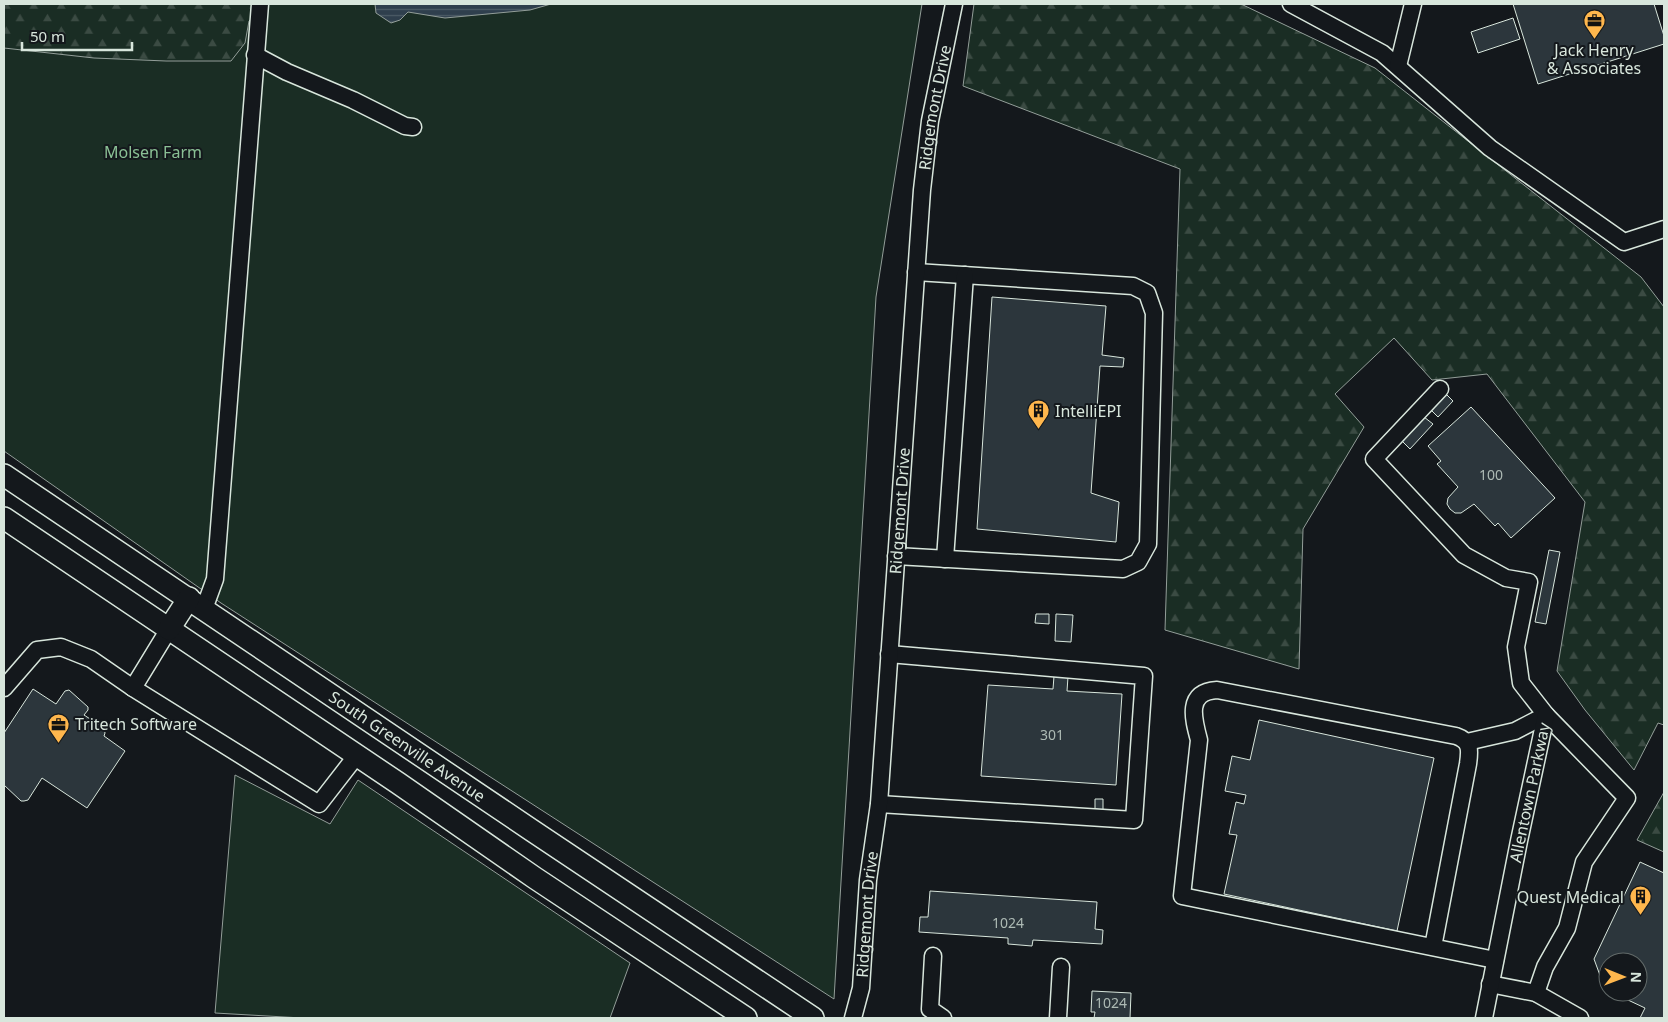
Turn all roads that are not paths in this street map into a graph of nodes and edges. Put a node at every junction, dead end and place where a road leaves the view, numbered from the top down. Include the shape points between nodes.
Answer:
1 (260, 4) edge
2 (954, 4) edge
3 (1291, 4) edge
4 (1413, 4) edge
5 (1313, 10) edge
6 (256, 55) junction
7 (1398, 66) junction
8 (413, 127) dead end
9 (1664, 229) edge
10 (916, 272) junction
11 (965, 275) junction
12 (1440, 389) dead end
13 (4, 475) edge
14 (4, 518) edge
15 (896, 556) junction
16 (945, 559) junction
17 (196, 603) junction
18 (169, 629) junction
19 (889, 654) junction
20 (4, 688) edge
21 (133, 688) junction
22 (1546, 714) junction
23 (1467, 742) junction
24 (357, 755) junction
25 (879, 804) junction
26 (1433, 948) junction
27 (933, 956) dead end
28 (1495, 960) junction
29 (1061, 967) dead end
30 (1490, 984) junction
31 (1536, 992) junction
32 (746, 1018) edge
33 (812, 1018) edge
34 (853, 1018) edge
35 (943, 1018) edge
36 (1058, 1018) edge
37 (1484, 1018) edge
38 (1580, 1018) edge

1 - 6 street
2 - 10 street, Ridgemont Drive via 930,121
3 - 5 street
4 - 7 street
5 - 7 street
6 - 8 street via 287,72
6 - 17 street via 215,579
7 - 9 street via 1490,148 1624,242
10 - 11 street
10 - 15 street, Ridgemont Drive
11 - 16 street
11 - 16 street via 1133,286 1147,293 1154,313 1148,544 1138,562 1123,568
12 - 22 street via 1374,459 1464,555 1506,578 1528,582 1516,647 1521,683
13 - 17 main road, South Greenville Avenue
14 - 18 main road
15 - 16 street
15 - 19 street, Ridgemont Drive
17 - 18 main road
17 - 33 main road, South Greenville Avenue
18 - 21 street
18 - 24 main road
19 - 25 street, Ridgemont Drive
19 - 25 street via 1144,676 1144,685 1134,820
20 - 21 street via 37,650 61,647 92,660
21 - 24 street via 319,804
22 - 23 street via 1515,731
22 - 28 street, Allentown Parkway
22 - 31 street via 1627,798 1584,862 1567,928 1545,966
23 - 26 street via 1470,752
23 - 26 street via 1456,736 1217,690 1199,696 1194,707 1198,740 1182,896
24 - 32 main road
25 - 34 street, Ridgemont Drive via 868,880 861,988
26 - 28 street
27 - 35 street via 930,1009
28 - 30 street, Allentown Parkway
29 - 36 street
30 - 31 street
30 - 37 street, Allentown Parkway
31 - 38 street

